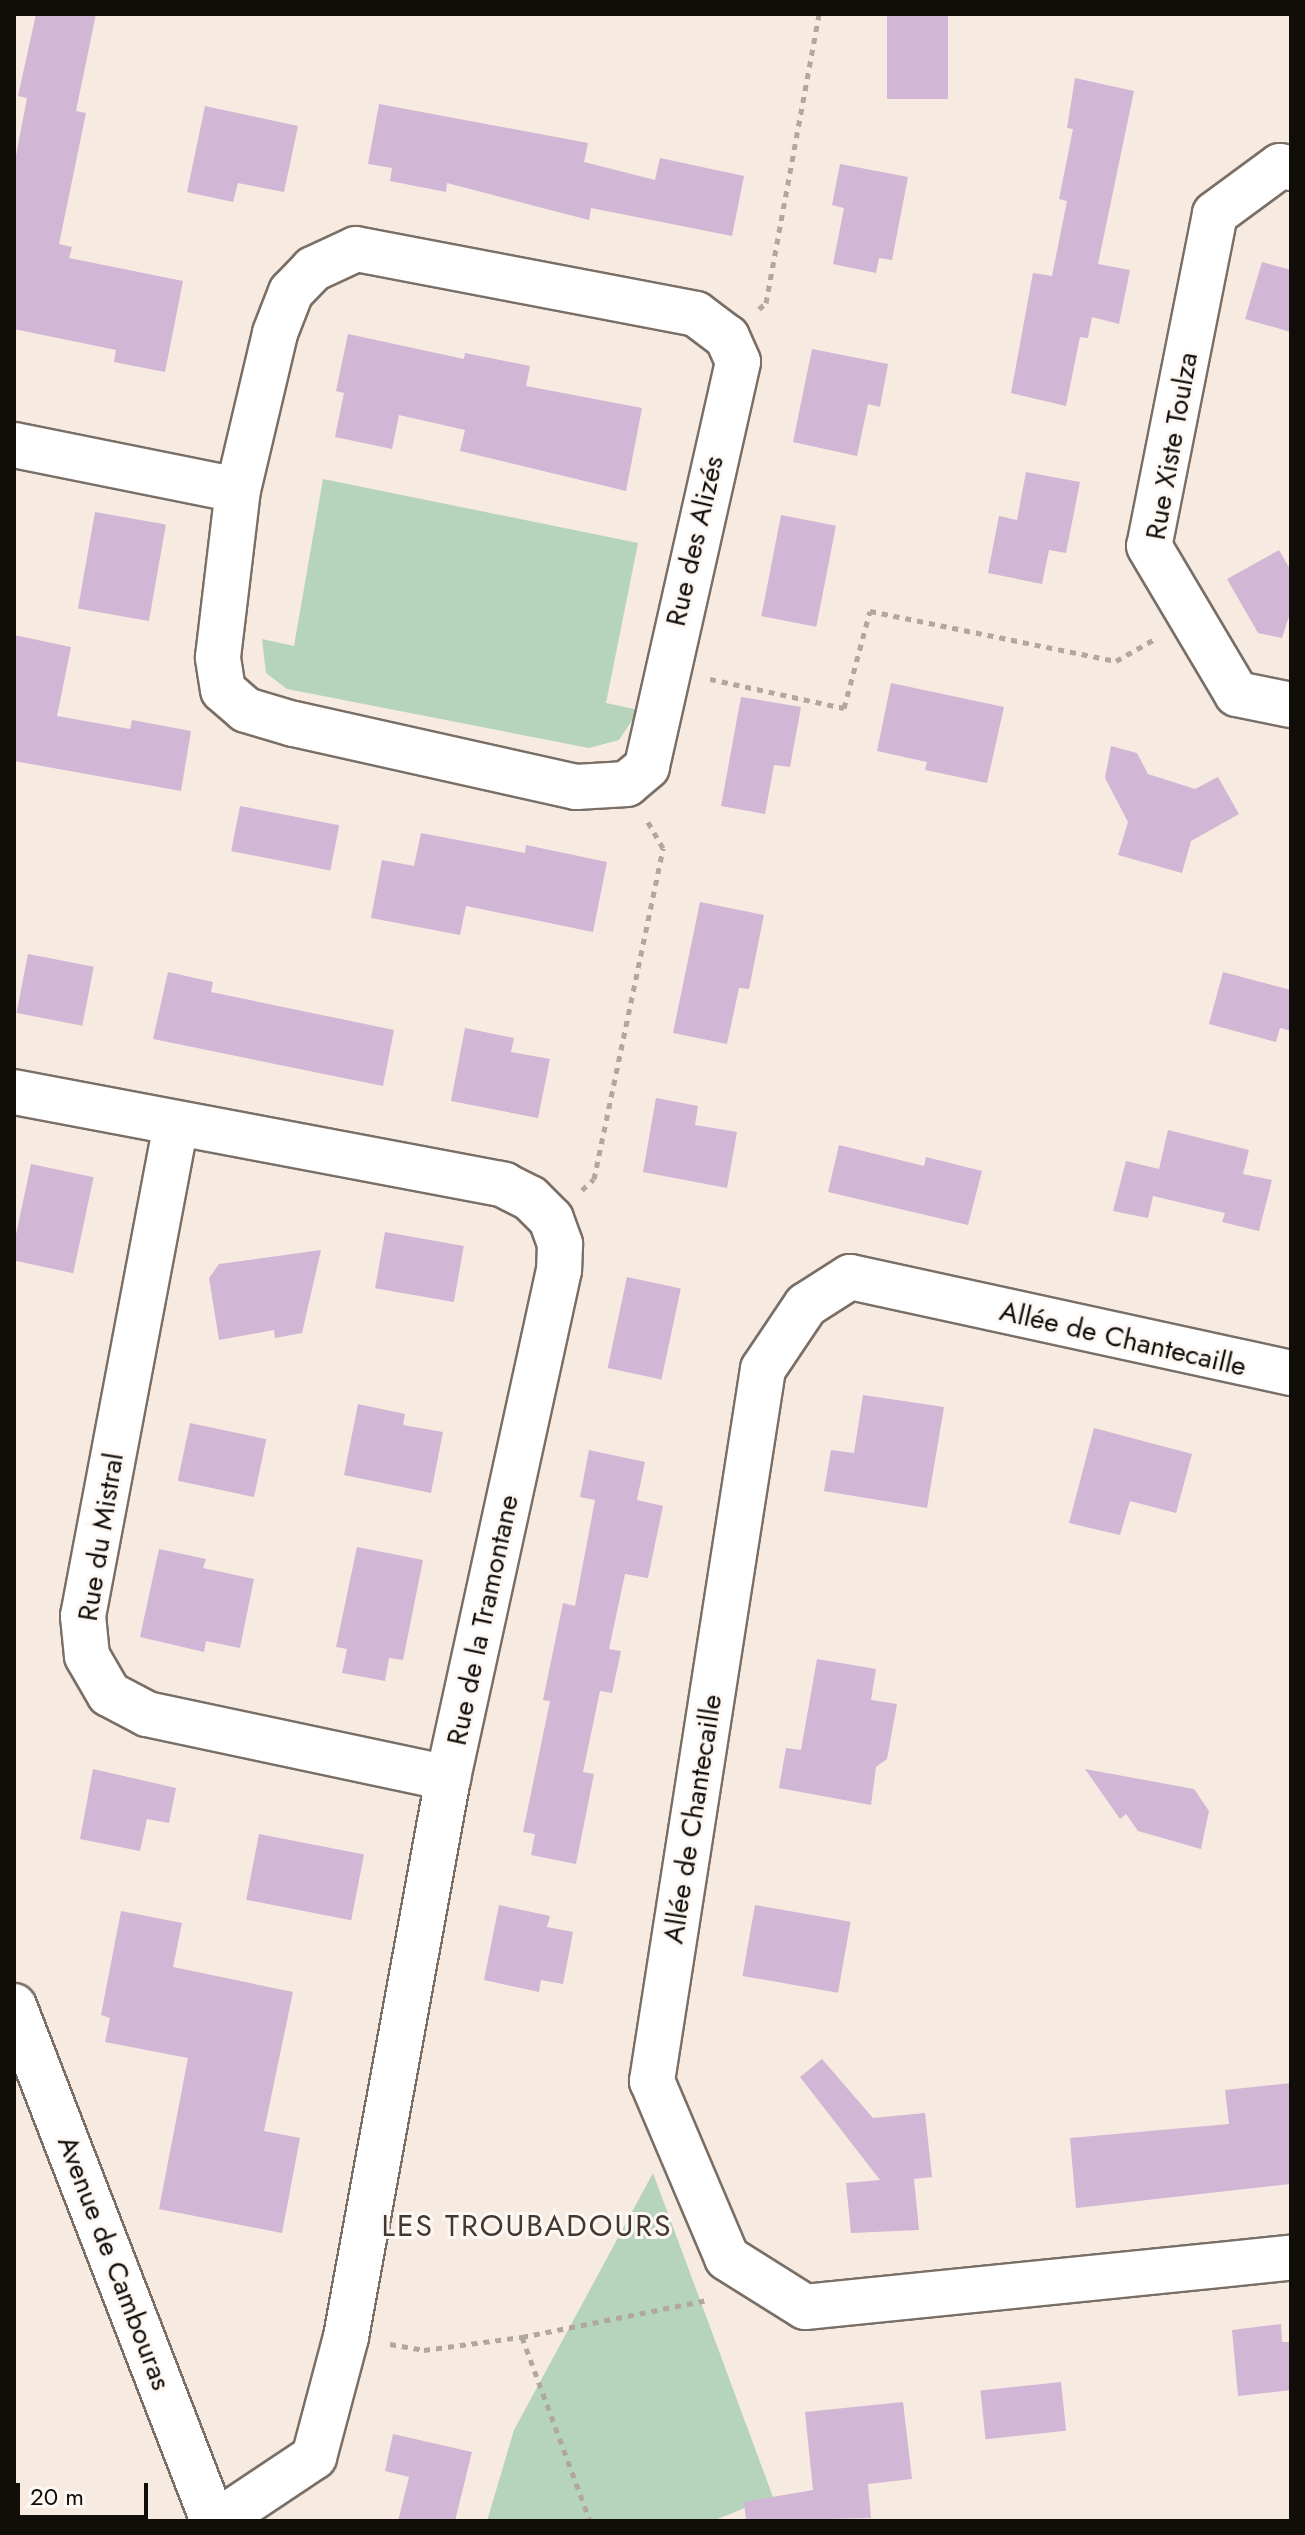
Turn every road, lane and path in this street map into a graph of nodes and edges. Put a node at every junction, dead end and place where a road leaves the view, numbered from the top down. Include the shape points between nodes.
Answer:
1 (819, 14) edge
2 (1291, 168) edge
3 (727, 337) junction
4 (14, 445) edge
5 (238, 490) junction
6 (1189, 620) junction
7 (666, 669) junction
8 (1291, 705) edge
9 (627, 784) junction
10 (14, 1092) edge
11 (176, 1124) junction
12 (551, 1219) junction
13 (1290, 1376) edge
14 (448, 1778) junction
15 (14, 2006) edge
16 (1291, 2258) edge
17 (771, 2287) junction
18 (346, 2337) junction
19 (522, 2337) junction
20 (216, 2521) edge
21 (590, 2521) edge

1 - 3 path via 766,303
2 - 6 street, Rue Xiste Toulza via 1280,166 1215,214 1149,546
3 - 5 street via 696,314 356,249 313,269 291,292 275,333
3 - 7 street, Rue des Alizés via 738,362
4 - 5 street
5 - 9 street via 218,657 223,690 246,710 576,787
6 - 7 path via 1116,661 870,611 844,708
6 - 8 street, Rue Xiste Toulza via 1237,694
7 - 9 street, Rue des Alizés via 647,767
9 - 12 path via 663,848 594,1179
10 - 11 street
11 - 12 street via 504,1185 530,1198
11 - 14 street, Rue du Mistral via 83,1616 87,1656 109,1694 147,1714
12 - 14 street, Rue de la Tramontane via 560,1244 559,1270
13 - 17 street, Allée de Chantecaille via 850,1277 806,1305 763,1369 652,2081 727,2258
14 - 18 street, Rue de la Tramontane
15 - 20 street, Avenue de Cambouras
16 - 17 street, Allée de Chantecaille via 805,2307
17 - 19 path
18 - 19 path via 424,2350
18 - 20 street, Rue de la Tramontane via 314,2457
19 - 21 path

